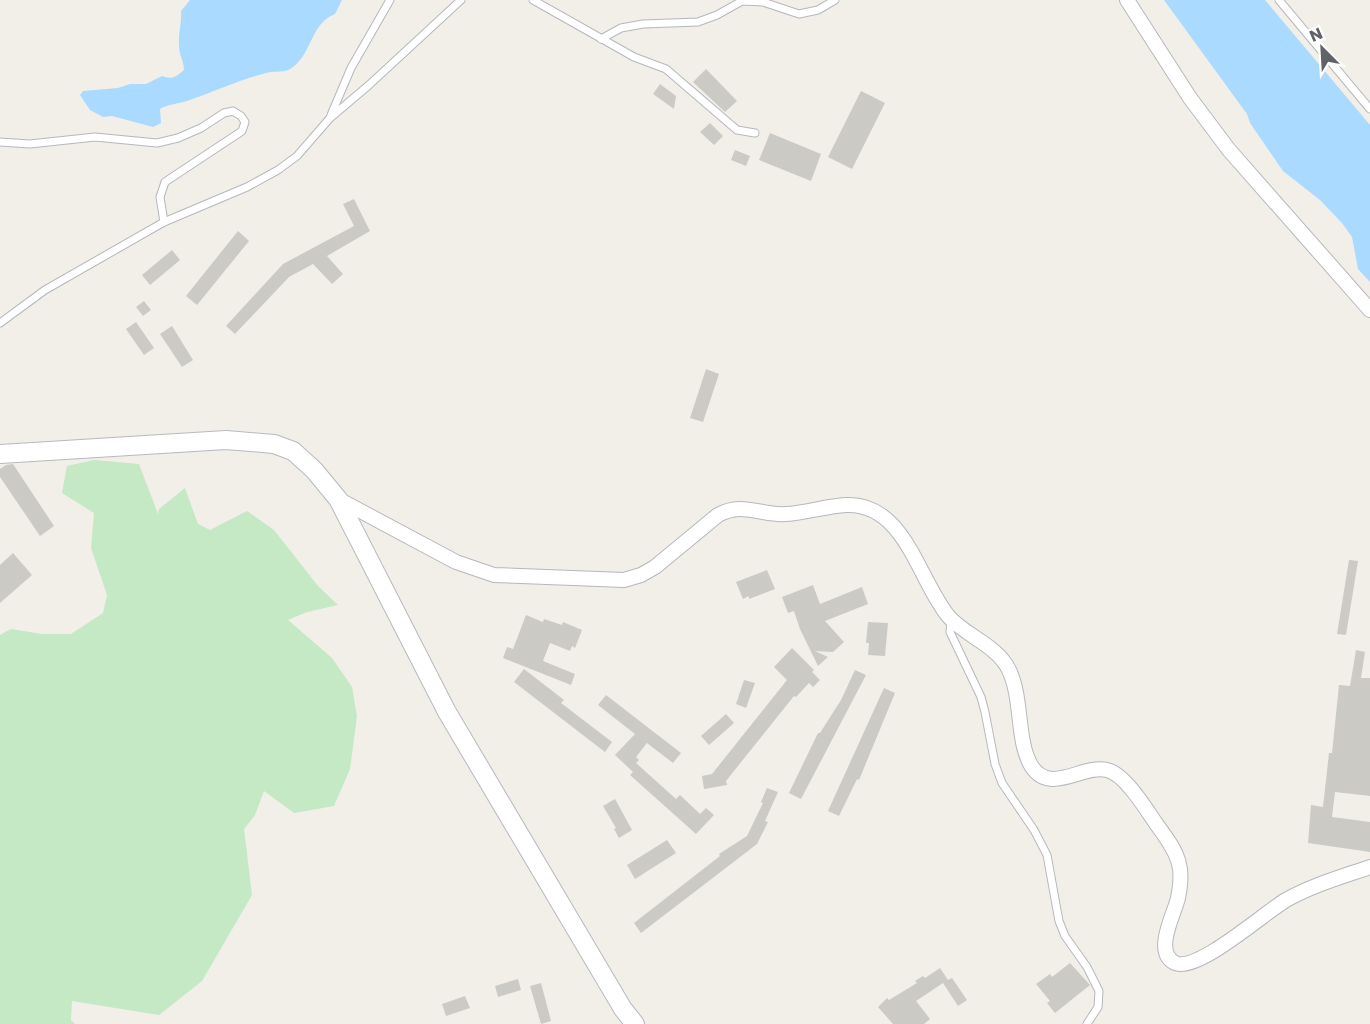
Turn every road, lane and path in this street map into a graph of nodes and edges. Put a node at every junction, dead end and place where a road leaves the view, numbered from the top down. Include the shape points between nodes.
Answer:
1 (390, 0) edge
2 (460, 0) edge
3 (533, 0) edge
4 (836, 0) edge
5 (1127, 0) edge
6 (1279, 0) edge
7 (601, 39) junction
8 (1370, 109) edge
9 (330, 118) junction
10 (755, 133) dead end
11 (0, 142) edge
12 (164, 222) junction
13 (1370, 310) edge
14 (0, 322) edge
15 (0, 454) edge
16 (338, 498) junction
17 (951, 618) junction
18 (1370, 867) edge
19 (635, 1024) edge
20 (1088, 1024) edge

1 - 9 lane via 351,68
2 - 9 lane
3 - 7 lane
4 - 7 lane via 799,14 763,2 742,1 698,22 643,24 621,28
5 - 13 street via 1190,98 1229,150
6 - 8 lane
7 - 10 lane via 666,69 737,130
9 - 12 lane via 297,156 278,170
11 - 12 lane via 30,144 95,137 157,143 201,128 224,113 233,111 241,116 245,122 242,131 165,182 160,196
12 - 14 lane via 45,290
15 - 16 street via 226,440 274,444 293,451
16 - 17 street via 480,572 624,580 655,567 728,509 740,507 782,515 859,506 891,524 902,536 933,594
16 - 19 street via 453,722
17 - 18 street via 1008,666 1016,685 1023,737 1032,766 1048,778 1059,779 1088,770 1108,770 1121,777 1156,824 1179,864 1177,900 1164,946 1176,964 1186,965 1205,958 1284,901
17 - 20 lane via 950,632 986,712 1002,783 1041,843 1050,864 1065,936 1099,991 1098,1007

